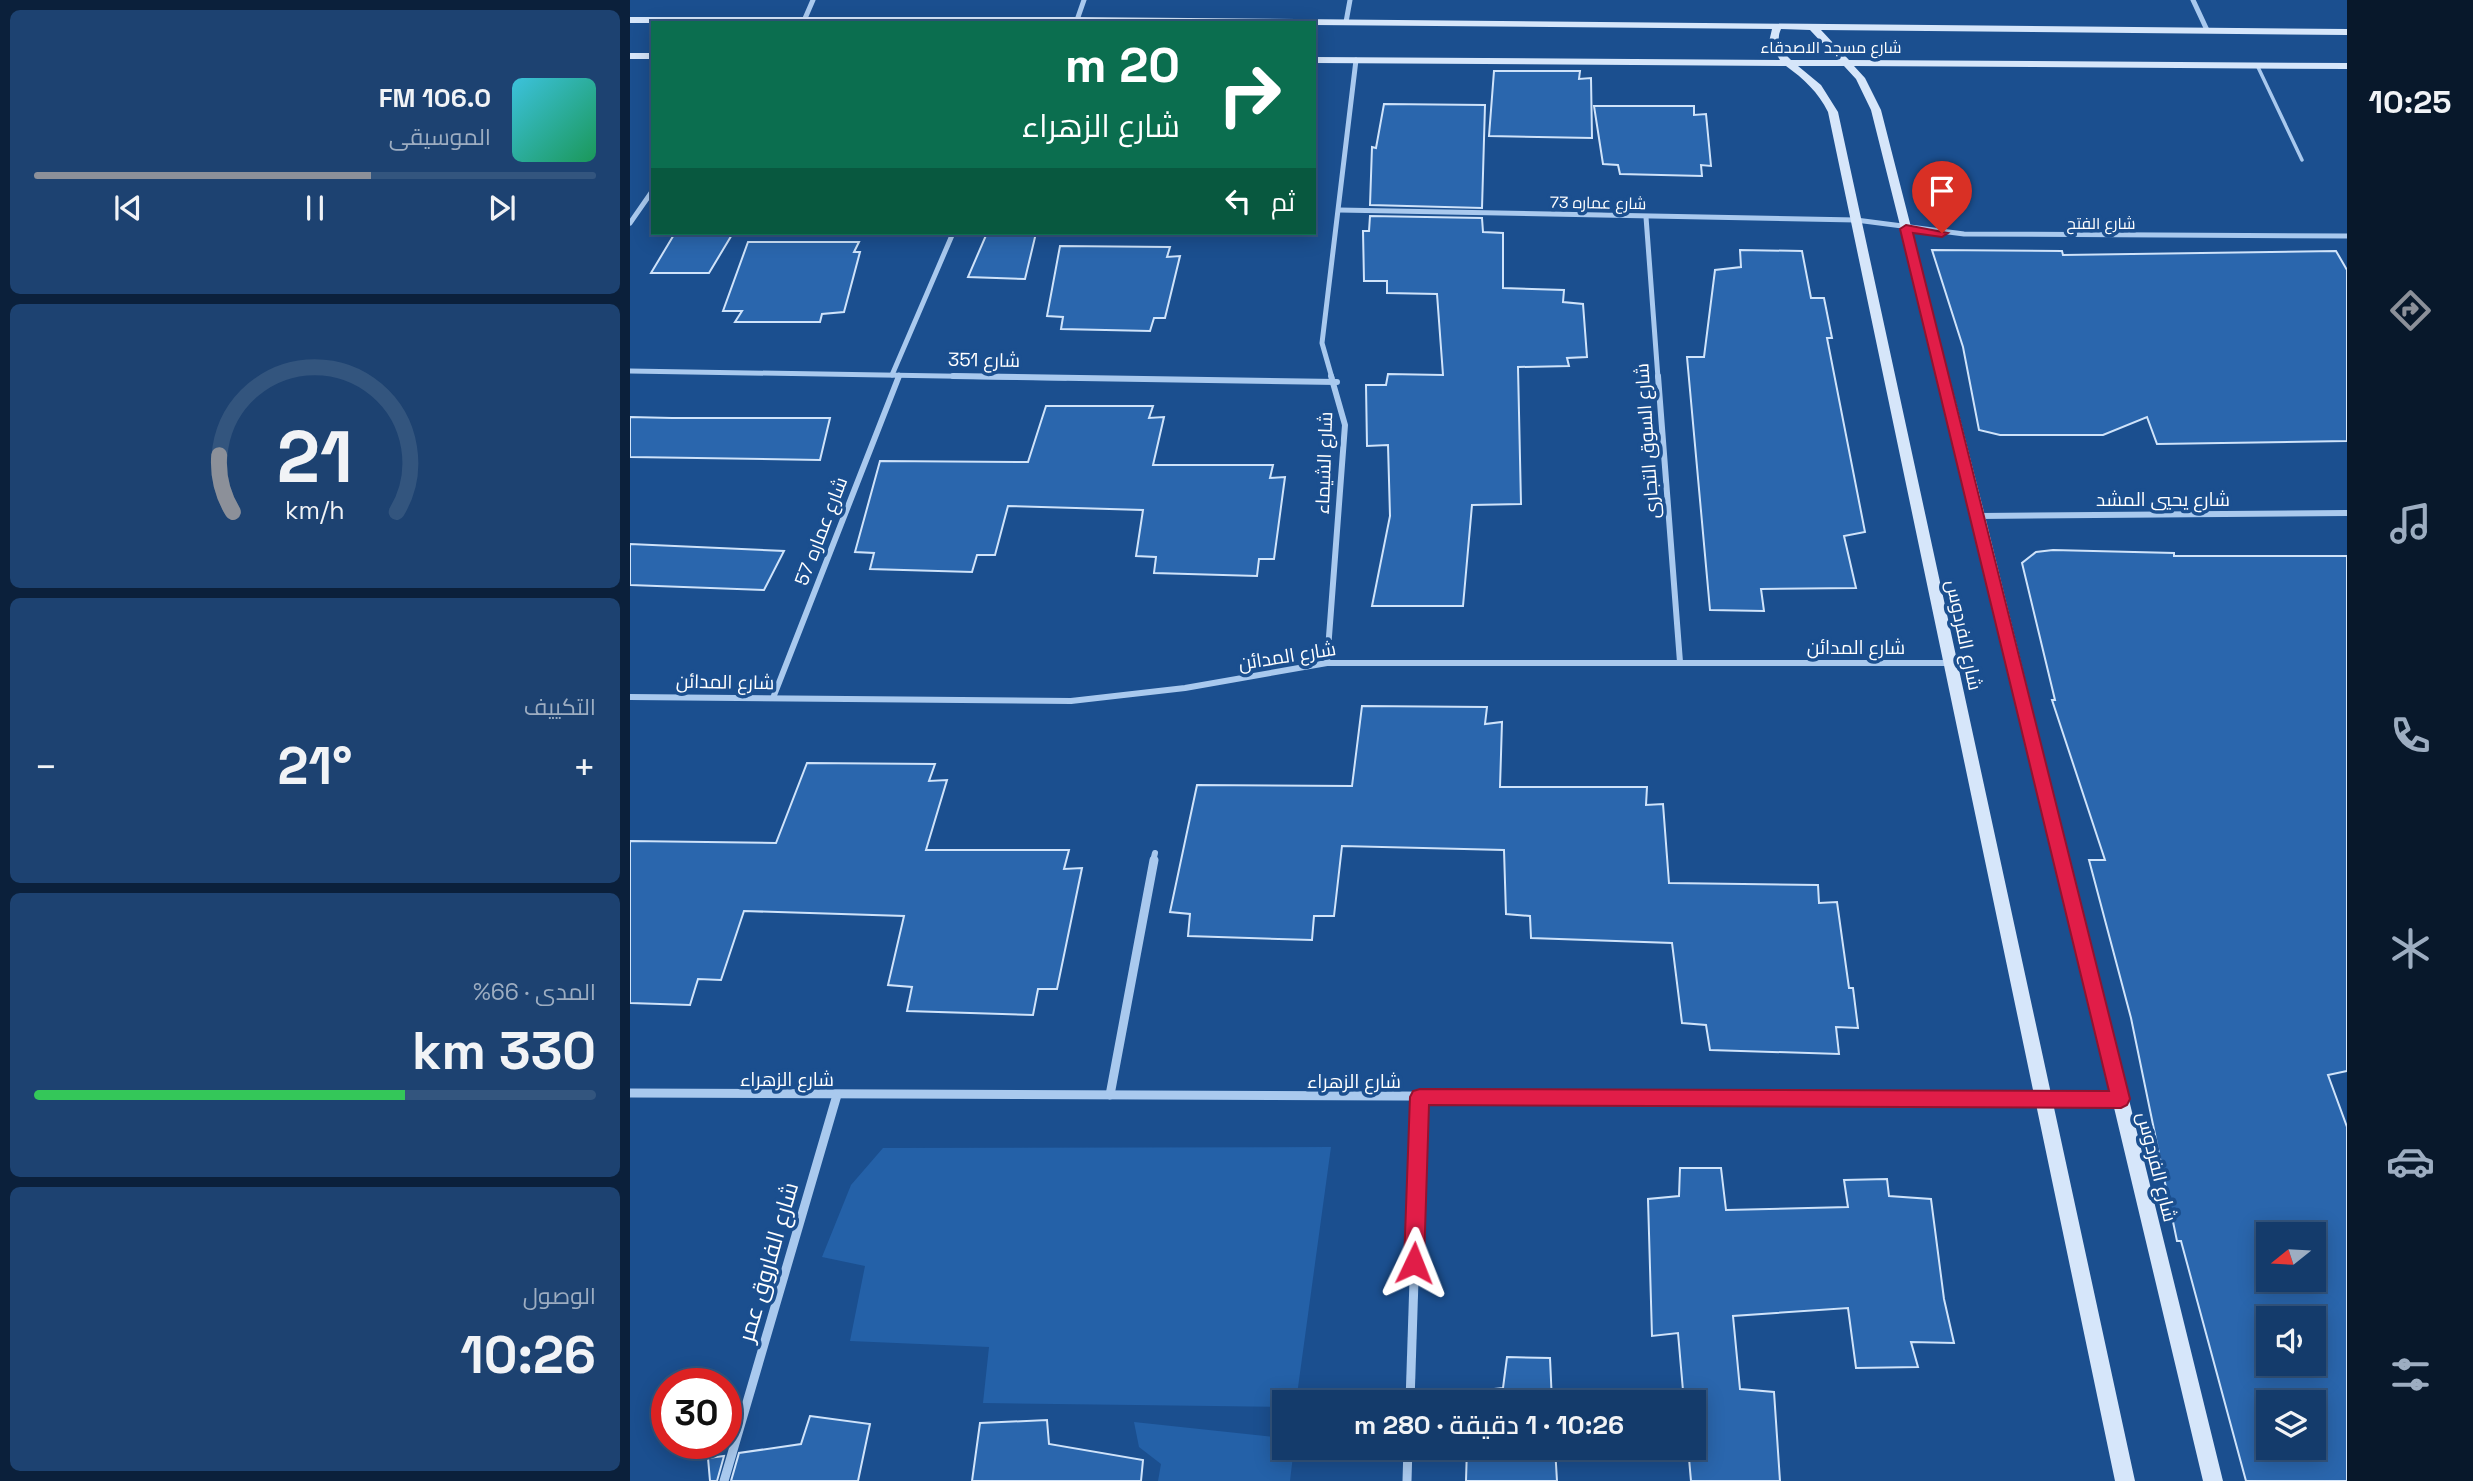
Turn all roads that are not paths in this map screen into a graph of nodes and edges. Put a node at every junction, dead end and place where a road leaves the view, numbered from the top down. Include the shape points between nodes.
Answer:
1 (813, 0) edge
2 (1084, 0) edge
3 (1350, 0) edge
4 (2193, 0) edge
5 (630, 20) edge
6 (1077, 20) junction
7 (804, 21) edge
8 (1212, 21) edge
9 (1316, 22) edge
10 (1346, 22) junction
11 (1779, 25) junction
12 (1812, 26) junction
13 (2207, 30) junction
14 (2347, 32) edge
15 (630, 56) edge
16 (651, 56) edge
17 (1316, 60) edge
18 (1356, 60) junction
19 (1788, 63) junction
20 (1847, 63) junction
21 (2257, 65) junction
22 (2347, 66) edge
23 (2302, 160) dead end
24 (651, 193) edge
25 (1339, 210) junction
26 (1646, 217) junction
27 (1856, 220) junction
28 (630, 223) edge
29 (1906, 229) junction
30 (952, 235) edge
31 (2347, 236) edge
32 (630, 371) edge
33 (896, 375) junction
34 (1337, 382) junction
35 (2347, 513) edge
36 (1979, 516) junction
37 (1680, 662) junction
38 (1327, 663) junction
39 (1950, 663) junction
40 (630, 697) edge
41 (773, 698) junction
42 (1154, 853) dead end
43 (630, 1093) edge
44 (837, 1095) junction
45 (1110, 1096) junction
46 (1420, 1097) junction
47 (2043, 1098) junction
48 (2121, 1099) junction
49 (1409, 1390) edge
50 (1408, 1460) edge
51 (724, 1481) edge
52 (1407, 1481) edge
53 (2125, 1481) edge
54 (2213, 1481) edge

1 - 7 street
2 - 6 street
3 - 10 street
4 - 13 street
5 - 7 street, شارع مسجد الاصدقاء
6 - 7 street, شارع مسجد الاصدقاء
6 - 8 street, شارع مسجد الاصدقاء
9 - 10 street, شارع مسجد الاصدقاء
10 - 11 street, شارع مسجد الاصدقاء
11 - 12 street, شارع مسجد الاصدقاء
11 - 19 street, شارع الفردوس via 1773,43
12 - 13 street, شارع مسجد الاصدقاء
12 - 20 street, شارع الفردوس
13 - 14 street, شارع مسجد الاصدقاء
15 - 16 street
17 - 18 street, شارع مسجد الاصدقاء
18 - 19 street, شارع مسجد الاصدقاء
18 - 25 street, شارع الشيماء
19 - 20 street, شارع مسجد الاصدقاء
19 - 27 street, شارع الفردوس via 1824,94 1833,112
20 - 21 street, شارع مسجد الاصدقاء
20 - 29 street, شارع الفردوس via 1870,94
21 - 22 street, شارع مسجد الاصدقاء
21 - 23 lane
24 - 28 street
25 - 26 street, شارع عماره 73
25 - 34 street, شارع الشيماء via 1322,343
26 - 27 street, شارع عماره 73
26 - 37 street, شارع السوق التجارى
27 - 29 street, شارع الفتح
27 - 39 street, شارع الفردوس
29 - 31 street, شارع الفتح via 1964,234
29 - 36 street, شارع الفردوس
30 - 33 street, شارع عماره 57
32 - 33 street, شارع 351
33 - 34 street, شارع 351
33 - 41 street, شارع عماره 57
34 - 38 street, شارع الشيماء via 1345,425
35 - 36 street, شارع يحيي المشد
36 - 48 street, شارع الفردوس
37 - 38 street, شارع المدائن
37 - 39 street, شارع المدائن
38 - 41 street, شارع المدائن via 1185,688 1071,701
39 - 47 street, شارع الفردوس
40 - 41 street, شارع المدائن
42 - 45 street
43 - 44 street, شارع الزهراء
44 - 45 street, شارع الزهراء
44 - 51 street, شارع الفاروق عمر
45 - 46 street, شارع الزهراء
46 - 47 street, شارع الزهراء
46 - 49 street
47 - 48 street, شارع الزهراء
47 - 53 street, شارع الفردوس
48 - 54 street, شارع الفردوس
50 - 52 street

